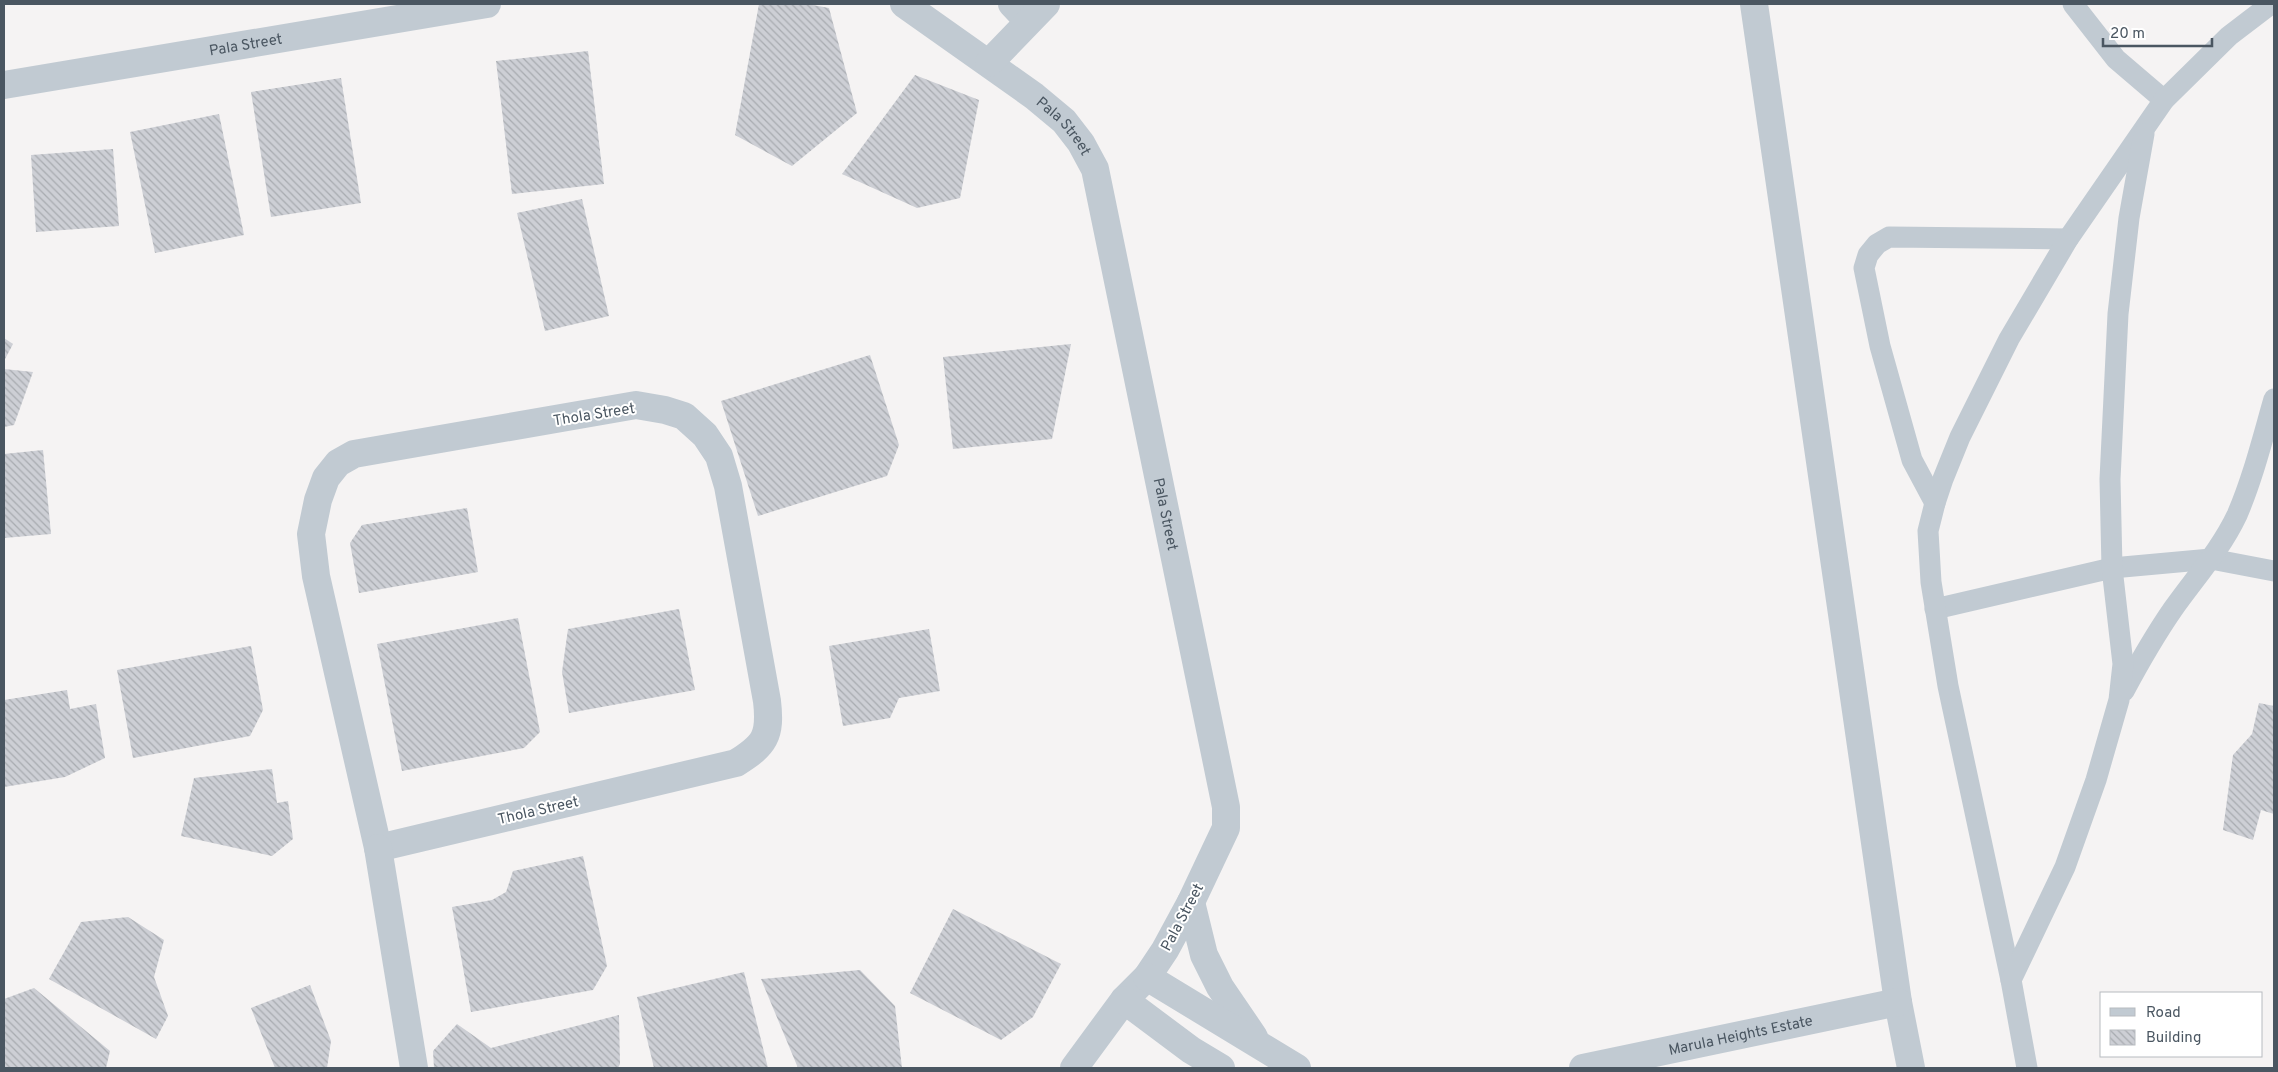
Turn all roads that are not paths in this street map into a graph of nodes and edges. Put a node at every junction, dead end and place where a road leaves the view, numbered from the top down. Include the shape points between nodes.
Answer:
1 (487, 4) edge
2 (904, 4) edge
3 (1754, 4) edge
4 (2073, 4) edge
5 (2271, 4) edge
6 (1028, 10) edge
7 (989, 63) junction
8 (4, 85) edge
9 (2164, 100) junction
10 (2145, 128) junction
11 (2068, 239) junction
12 (2274, 399) edge
13 (2269, 436) edge
14 (1936, 503) junction
15 (2211, 559) junction
16 (2112, 568) junction
17 (2274, 571) edge
18 (1935, 609) junction
19 (2119, 700) junction
20 (378, 848) junction
21 (1191, 902) junction
22 (1147, 977) junction
23 (2011, 980) junction
24 (1124, 1000) junction
25 (1898, 1002) junction
26 (1259, 1044) junction
27 (414, 1068) edge
28 (1074, 1068) edge
29 (1221, 1068) edge
30 (1297, 1068) edge
31 (1583, 1068) edge
32 (1911, 1068) edge
33 (2027, 1068) edge

1 - 8 street, Pala Street
2 - 7 street, Pala Street
3 - 25 street
4 - 9 lane via 2116,60
5 - 9 lane via 2229,36
6 - 7 street
7 - 21 street, Pala Street via 1064,122 1096,169 1226,807 1226,828
9 - 10 lane
10 - 11 lane
10 - 16 lane via 2129,218 2118,314 2110,479
11 - 14 lane via 2005,348 1960,437
11 - 14 lane via 1889,237 1868,255 1864,268 1880,346 1912,460
12 - 13 lane
13 - 15 lane via 2236,515
14 - 18 lane via 1928,531
15 - 16 lane
15 - 17 lane
15 - 19 lane via 2146,650
16 - 18 lane
16 - 19 lane via 2122,664
18 - 23 lane via 1948,686
19 - 23 lane via 2096,780 2065,867
20 - 20 street, Thola Street via 316,576 311,534 326,478 338,463 354,454 636,405 684,416 705,435 719,456 728,486 769,721 766,735 756,751 736,763
20 - 27 street, Thola Street
21 - 22 street, Pala Street
21 - 26 street via 1204,955 1220,987
22 - 24 street, Pala Street
22 - 26 street
23 - 33 lane
24 - 28 street, Pala Street
24 - 29 street
25 - 31 street, Marula Heights Estate
25 - 32 street
26 - 30 street

